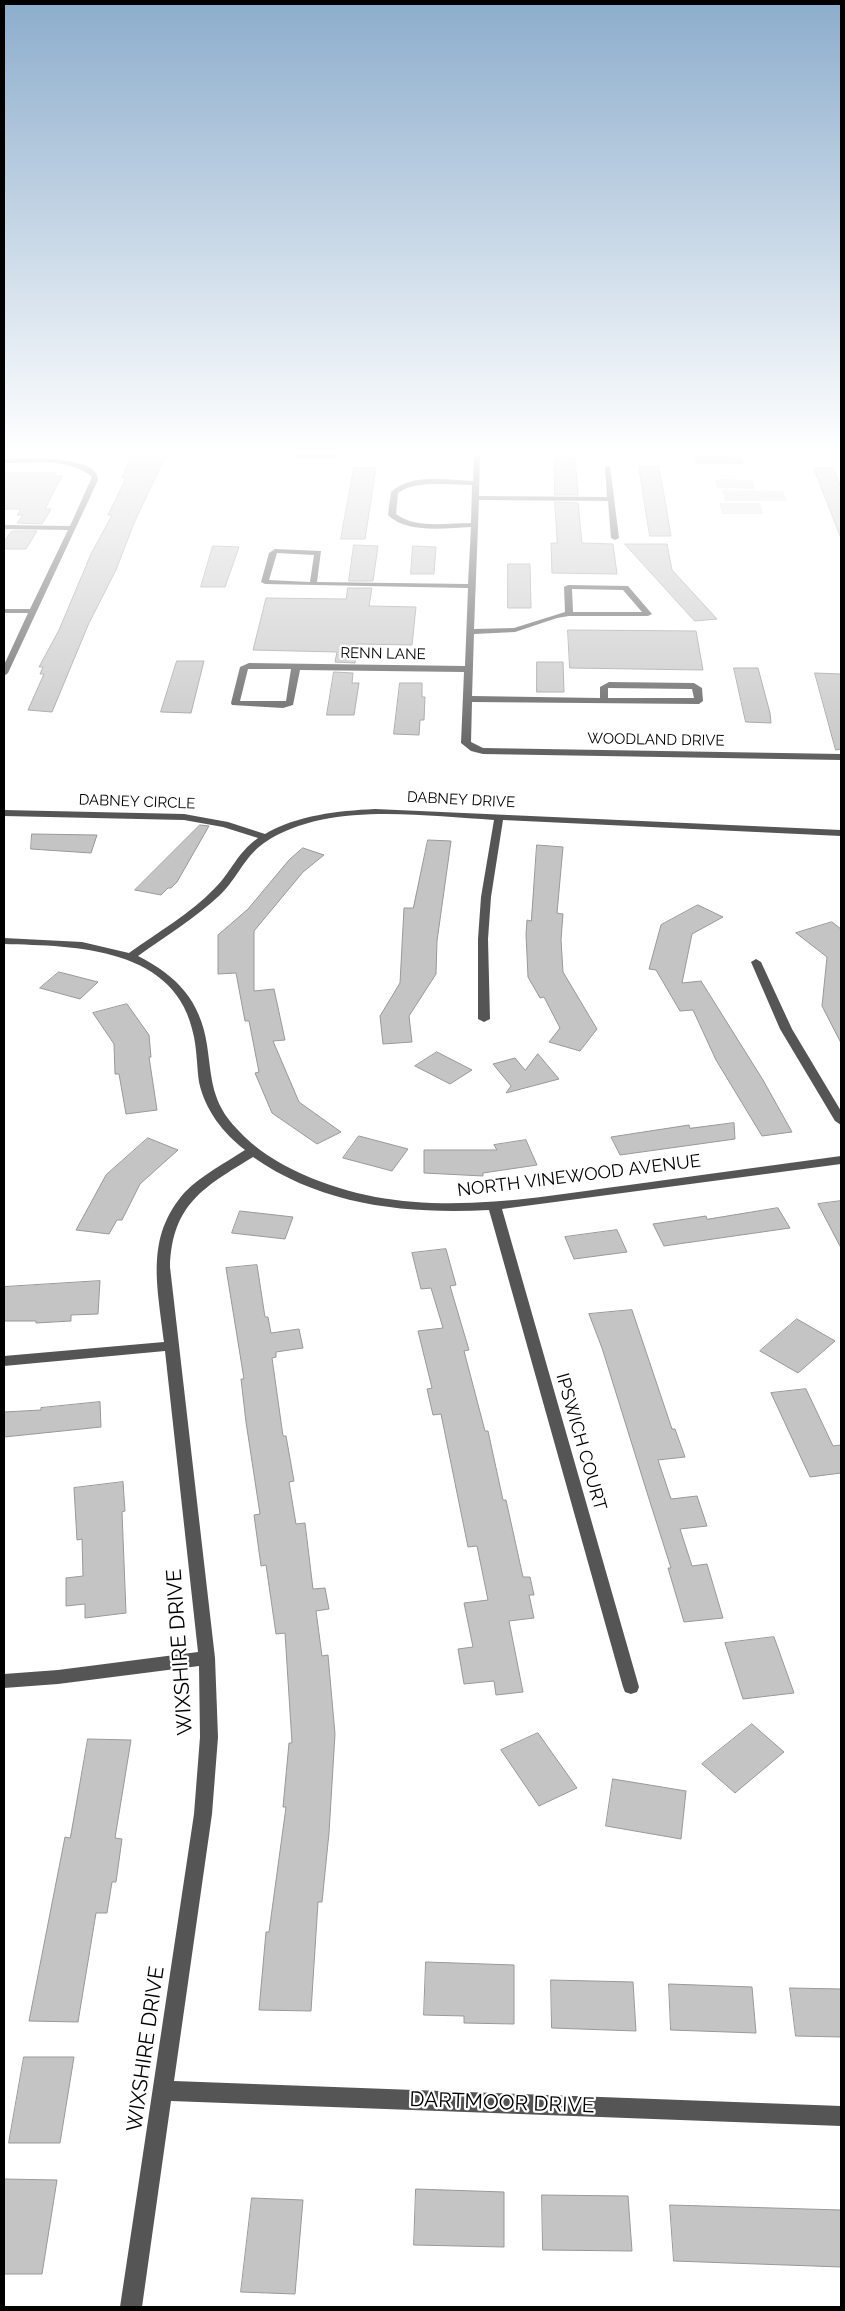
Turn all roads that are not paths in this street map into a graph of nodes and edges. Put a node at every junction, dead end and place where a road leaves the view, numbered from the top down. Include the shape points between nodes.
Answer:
1 (56, 563) edge
2 (270, 563) edge
3 (316, 563) edge
4 (473, 563) edge
5 (313, 584) junction
6 (473, 586) junction
7 (4, 611) edge
8 (33, 611) junction
9 (569, 614) junction
10 (471, 632) junction
11 (296, 667) junction
12 (470, 669) junction
13 (4, 673) edge
14 (468, 699) junction
15 (604, 701) junction
16 (841, 757) edge
17 (4, 813) edge
18 (500, 817) junction
19 (841, 833) edge
20 (266, 838) junction
21 (4, 941) edge
22 (130, 957) junction
23 (756, 962) dead end
24 (484, 1019) dead end
25 (841, 1121) edge
26 (253, 1151) junction
27 (841, 1160) edge
28 (495, 1208) junction
29 (171, 1346) junction
30 (4, 1361) edge
31 (207, 1658) junction
32 (4, 1681) edge
33 (631, 1688) dead end
34 (162, 2091) junction
35 (841, 2116) edge
36 (131, 2307) edge

1 - 8 street
2 - 5 street via 266,582
3 - 5 street
4 - 6 street
5 - 6 street
6 - 10 street
7 - 8 street
8 - 13 street
9 - 9 street via 568,587 625,588 648,614
9 - 10 street via 515,630
10 - 12 street
11 - 11 street, RENN LANE via 244,667 234,702 288,704
11 - 12 street, RENN LANE
12 - 14 street
14 - 15 street
14 - 16 street, WOODLAND DRIVE via 466,743 483,751
15 - 15 street via 695,702 700,701 698,688 694,686 609,685 604,687
17 - 20 street, DABNEY CIRCLE via 184,817 225,824
18 - 19 street, DABNEY DRIVE
18 - 20 street, DABNEY DRIVE via 353,813 306,822
18 - 24 street via 486,897
20 - 22 street, DABNEY DRIVE via 238,860 219,890
21 - 22 street, NORTH VINEWOOD AVENUE via 71,943
22 - 26 street, NORTH VINEWOOD AVENUE via 152,967 169,980 187,1002 197,1025 208,1094 225,1124
23 - 25 street via 786,1029
26 - 28 street, NORTH VINEWOOD AVENUE via 289,1174 354,1198 418,1208
26 - 29 street, WIXSHIRE DRIVE via 190,1195 171,1222 164,1244 163,1267
27 - 28 street, NORTH VINEWOOD AVENUE
28 - 33 street, IPSWICH COURT
29 - 30 street
29 - 31 street, WIXSHIRE DRIVE
31 - 32 street
31 - 34 street, WIXSHIRE DRIVE via 210,1736 204,1814
34 - 35 street, DARTMOOR DRIVE
34 - 36 street, WIXSHIRE DRIVE

